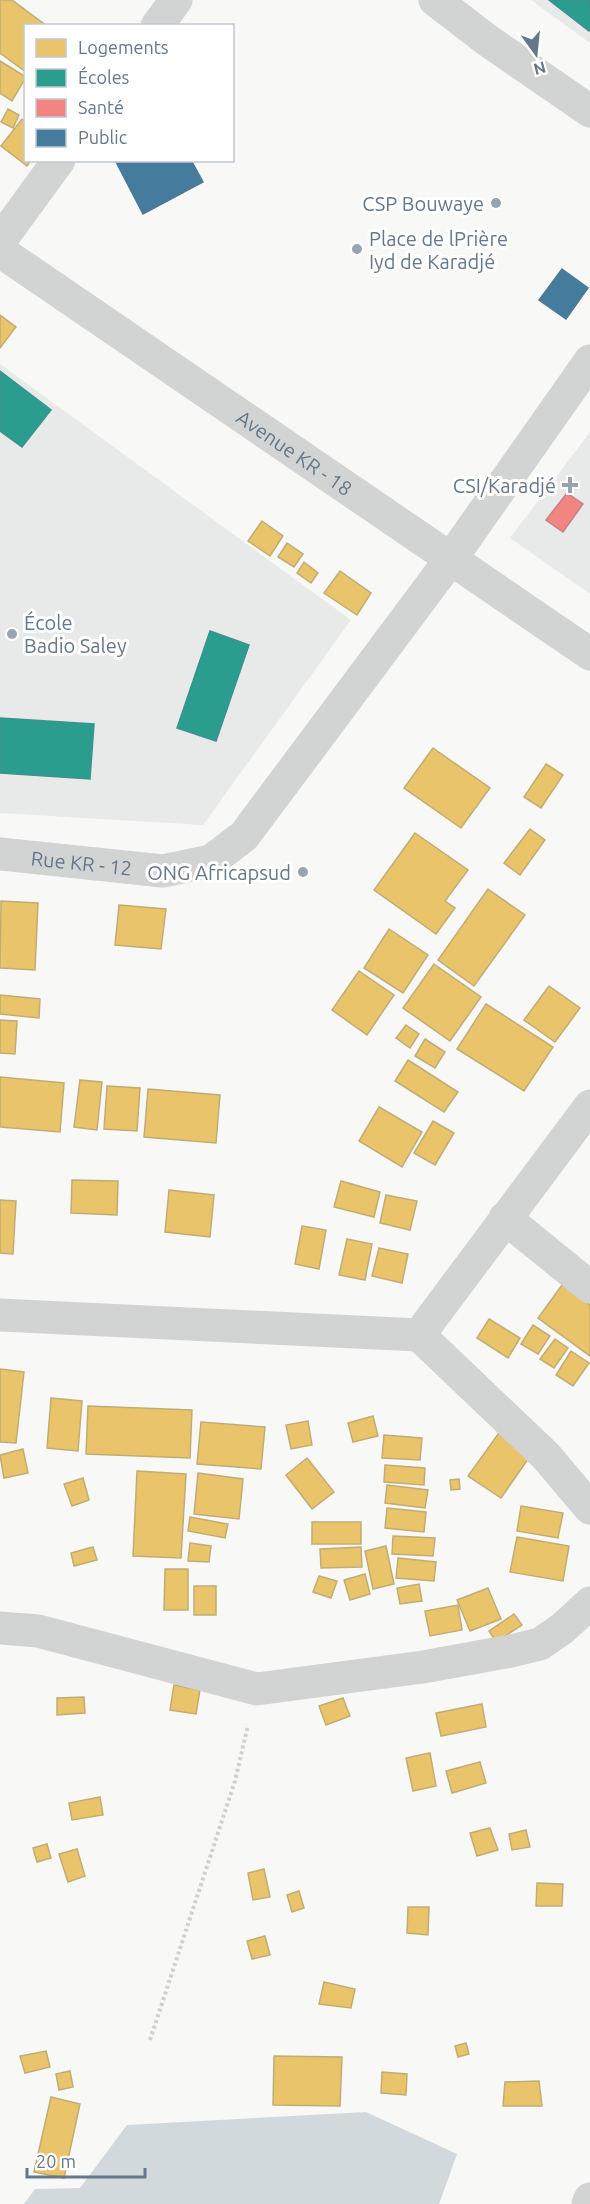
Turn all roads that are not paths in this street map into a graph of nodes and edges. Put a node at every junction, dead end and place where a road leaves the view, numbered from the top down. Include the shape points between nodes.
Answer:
1 (176, 0) edge
2 (435, 0) edge
3 (158, 24) edge
4 (590, 111) edge
5 (58, 162) edge
6 (0, 241) edge
7 (0, 251) edge
8 (590, 361) edge
9 (450, 560) junction
10 (590, 654) edge
11 (0, 854) edge
12 (590, 1106) edge
13 (505, 1218) junction
14 (590, 1287) edge
15 (0, 1315) edge
16 (419, 1335) junction
17 (590, 1508) edge
18 (590, 1604) edge
19 (0, 1628) edge
20 (590, 2199) edge
21 (588, 2204) edge

1 - 3 street
2 - 4 street
5 - 6 street
7 - 9 street, Avenue KR - 18
8 - 9 street, Rue KR - 12
9 - 10 street, Avenue KR - 18
9 - 11 street, Rue KR - 12 via 244,836 211,861 163,871
12 - 13 street
13 - 14 street
13 - 16 street
15 - 16 street
16 - 17 street via 546,1456
18 - 19 street via 540,1644 423,1667 257,1689 38,1631
20 - 21 street

